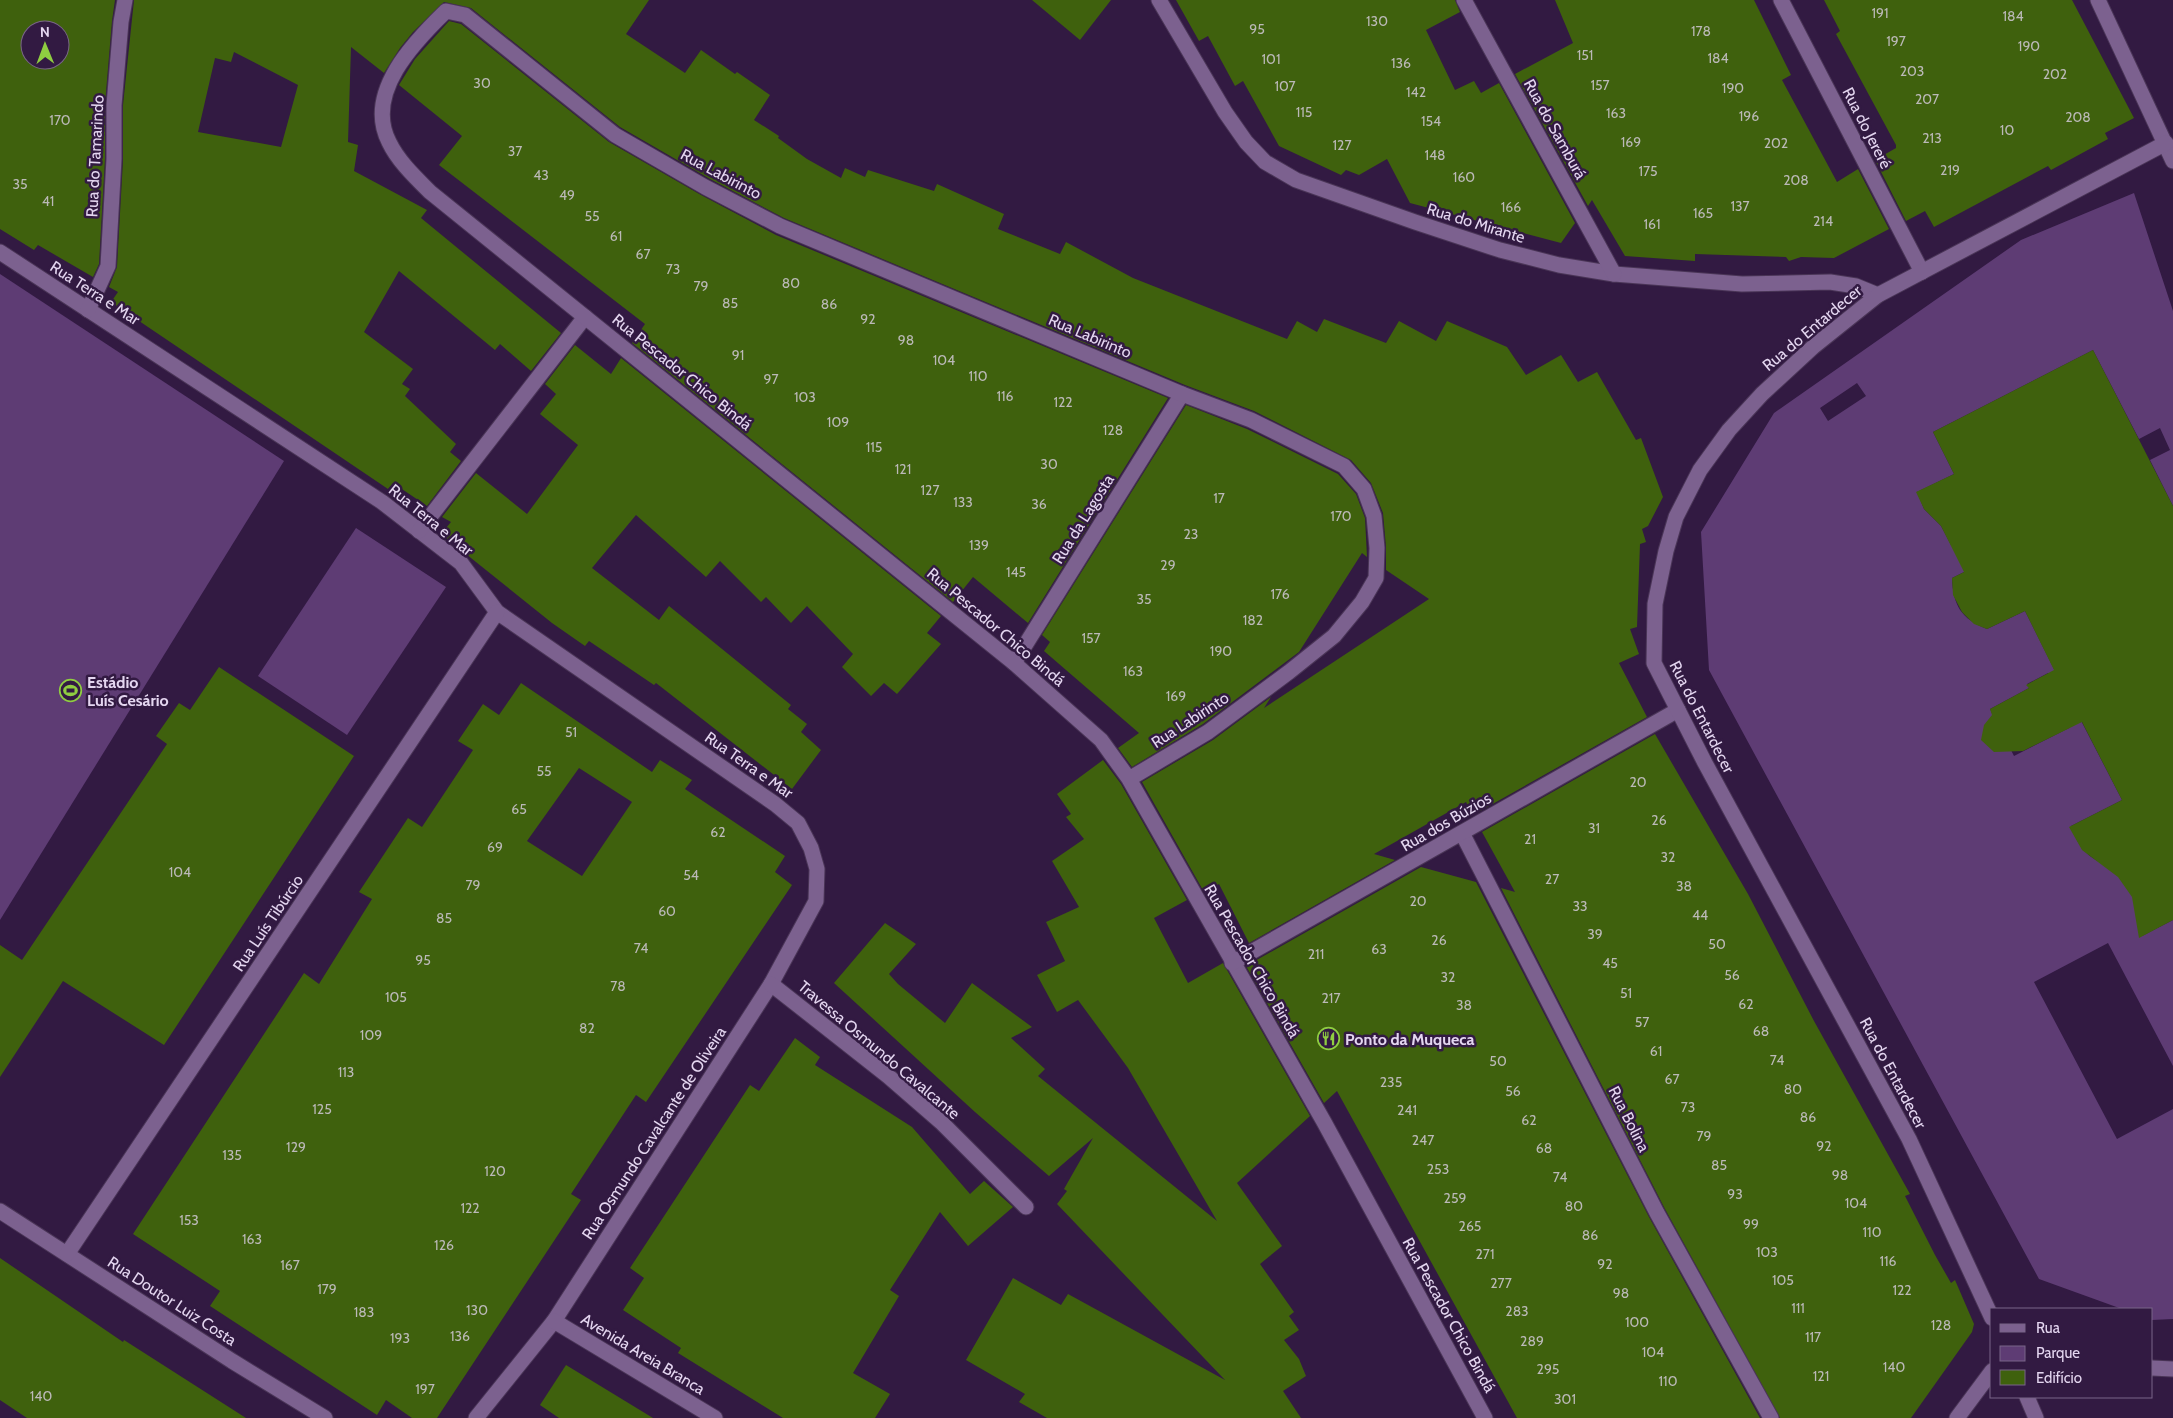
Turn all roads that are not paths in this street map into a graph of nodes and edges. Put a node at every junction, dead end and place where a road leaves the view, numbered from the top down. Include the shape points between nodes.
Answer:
1 (125, 0) edge
2 (1159, 0) edge
3 (1464, 0) edge
4 (1781, 0) edge
5 (2098, 0) edge
6 (446, 11) joint
7 (2166, 143) junction
8 (2173, 161) edge
9 (0, 252) edge
10 (1922, 272) junction
11 (1614, 274) junction
12 (1878, 295) junction
13 (88, 310) junction
14 (585, 316) junction
15 (1182, 394) junction
16 (419, 531) junction
17 (497, 612) junction
18 (1014, 663) junction
19 (1678, 710) junction
20 (1129, 779) junction
21 (1462, 833) junction
22 (811, 848) joint
23 (1232, 963) junction
24 (771, 984) junction
25 (1026, 1207) dead end
26 (0, 1211) edge
27 (67, 1254) junction
28 (1990, 1314) edge
29 (554, 1321) junction
30 (2153, 1368) edge
31 (2173, 1369) edge
32 (1990, 1374) edge
33 (2027, 1398) edge
34 (326, 1418) edge
35 (476, 1418) edge
36 (715, 1418) edge
37 (1486, 1418) edge
38 (1771, 1418) edge
39 (1957, 1418) edge
40 (2036, 1418) edge

1 - 13 street, Rua do Tamarindo via 114,106 108,266
2 - 11 street, Rua do Mirante via 1225,112 1265,162 1305,183 1490,247 1559,265
3 - 11 street, Rua do Samburá
4 - 10 street, Rua do Jereré
5 - 7 street
6 - 14 street, Rua Pescador Chico Bindá via 406,54 394,73 382,117 388,142 430,192
6 - 15 street, Rua Labirinto via 465,15 615,135 705,187 780,226
7 - 8 street
7 - 10 street, Rua do Entardecer
9 - 13 street, Rua Terra e Mar
10 - 12 street, Rua do Entardecer
11 - 12 street, Rua do Mirante via 1742,284 1830,282 1856,286
12 - 19 street, Rua do Entardecer via 1762,394 1729,430 1688,491 1666,551 1654,623 1654,663
13 - 16 street, Rua Terra e Mar via 382,502
14 - 16 street
14 - 18 street, Rua Pescador Chico Bindá
15 - 18 street, Rua da Lagosta
15 - 20 street, Rua Labirinto via 1251,420 1344,466 1364,489 1374,516 1376,578 1362,602 1334,636 1208,732
16 - 17 street, Rua Terra e Mar via 461,563
17 - 22 street, Rua Terra e Mar via 776,804 798,823
17 - 27 street, Rua Luís Tibúrcio
18 - 20 street, Rua Pescador Chico Bindá via 1100,740
19 - 21 street, Rua dos Búzios
19 - 28 street, Rua do Entardecer via 1909,1139
20 - 23 street, Rua Pescador Chico Bindá
21 - 23 street, Rua dos Búzios
21 - 38 street, Rua Bolina via 1657,1213
22 - 24 street, Rua Osmundo Cavalcante de Oliveira via 817,869 816,901
23 - 37 street, Rua Pescador Chico Bindá via 1324,1122
24 - 25 street, Travessa Osmundo Cavalcante via 915,1099
24 - 29 street, Rua Osmundo Cavalcante de Oliveira
26 - 27 street, Rua Doutor Luiz Costa
27 - 34 street, Rua Doutor Luiz Costa
29 - 35 street, Rua Osmundo Cavalcante de Oliveira
29 - 36 street, Avenida Areia Branca
30 - 31 street
32 - 39 street
33 - 40 street

